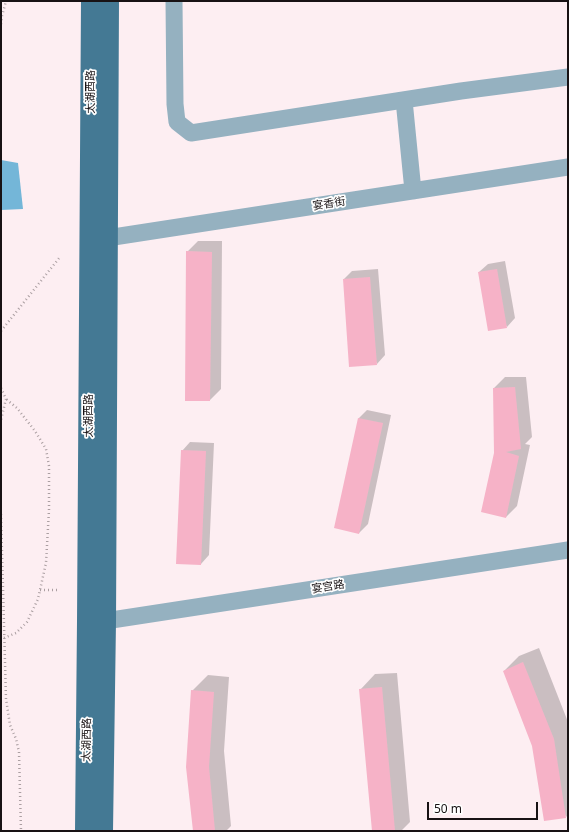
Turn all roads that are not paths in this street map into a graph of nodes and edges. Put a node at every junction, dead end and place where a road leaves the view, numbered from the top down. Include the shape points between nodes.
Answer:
1 (92, 1) edge
2 (108, 1) edge
3 (174, 1) edge
4 (568, 77) edge
5 (404, 100) junction
6 (568, 167) edge
7 (413, 191) junction
8 (98, 238) junction
9 (568, 550) edge
10 (96, 621) junction
11 (86, 831) edge
12 (102, 831) edge

1 - 8 main road, 太湖西路
2 - 8 main road, 太湖西路
3 - 5 street via 175,104 178,122 191,133
4 - 5 street
5 - 7 street
6 - 7 street, 宴香街
7 - 8 street, 宴香街
8 - 10 main road, 太湖西路
9 - 10 street, 宴宫路
10 - 11 main road, 太湖西路
10 - 12 main road, 太湖西路

